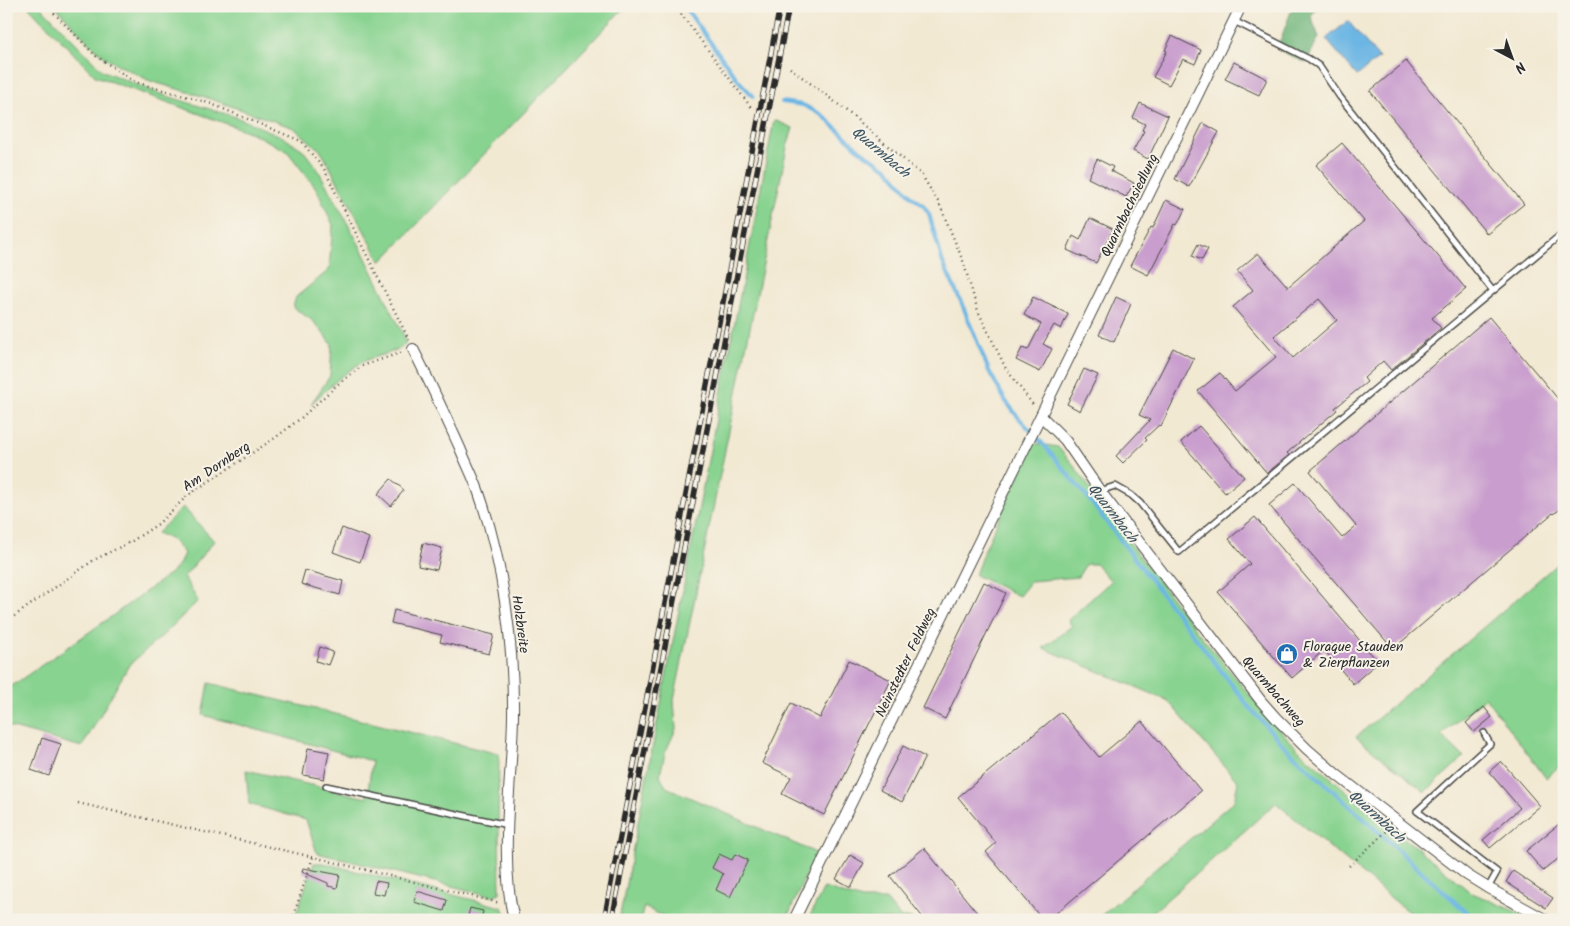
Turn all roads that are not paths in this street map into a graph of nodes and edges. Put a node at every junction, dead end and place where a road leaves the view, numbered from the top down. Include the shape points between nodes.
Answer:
1 (1241, 6) edge
2 (1234, 21) junction
3 (1564, 232) edge
4 (1493, 291) junction
5 (414, 349) road end
6 (1039, 421) junction
7 (1100, 491) junction
8 (1484, 733) dead end
9 (326, 786) dead end
10 (508, 825) junction
11 (1488, 888) junction
12 (514, 920) edge
13 (794, 920) edge
14 (1546, 920) edge

1 - 2 street, Quarmbachsiedlung
2 - 4 lane via 1319,66
2 - 6 street, Quarmbachsiedlung
3 - 4 lane
4 - 7 lane via 1179,552 1131,495 1116,486
5 - 10 street, Holzbreite via 479,493 497,560 512,651
6 - 7 street, Quarmbachweg via 1065,440
6 - 13 street, Neinstedter Feldweg
7 - 11 street, Quarmbachweg via 1276,718 1337,775 1439,855
8 - 11 lane via 1490,744 1417,811 1497,872
9 - 10 lane
10 - 12 street, Holzbreite via 509,900
11 - 14 street, Quarmbachweg

